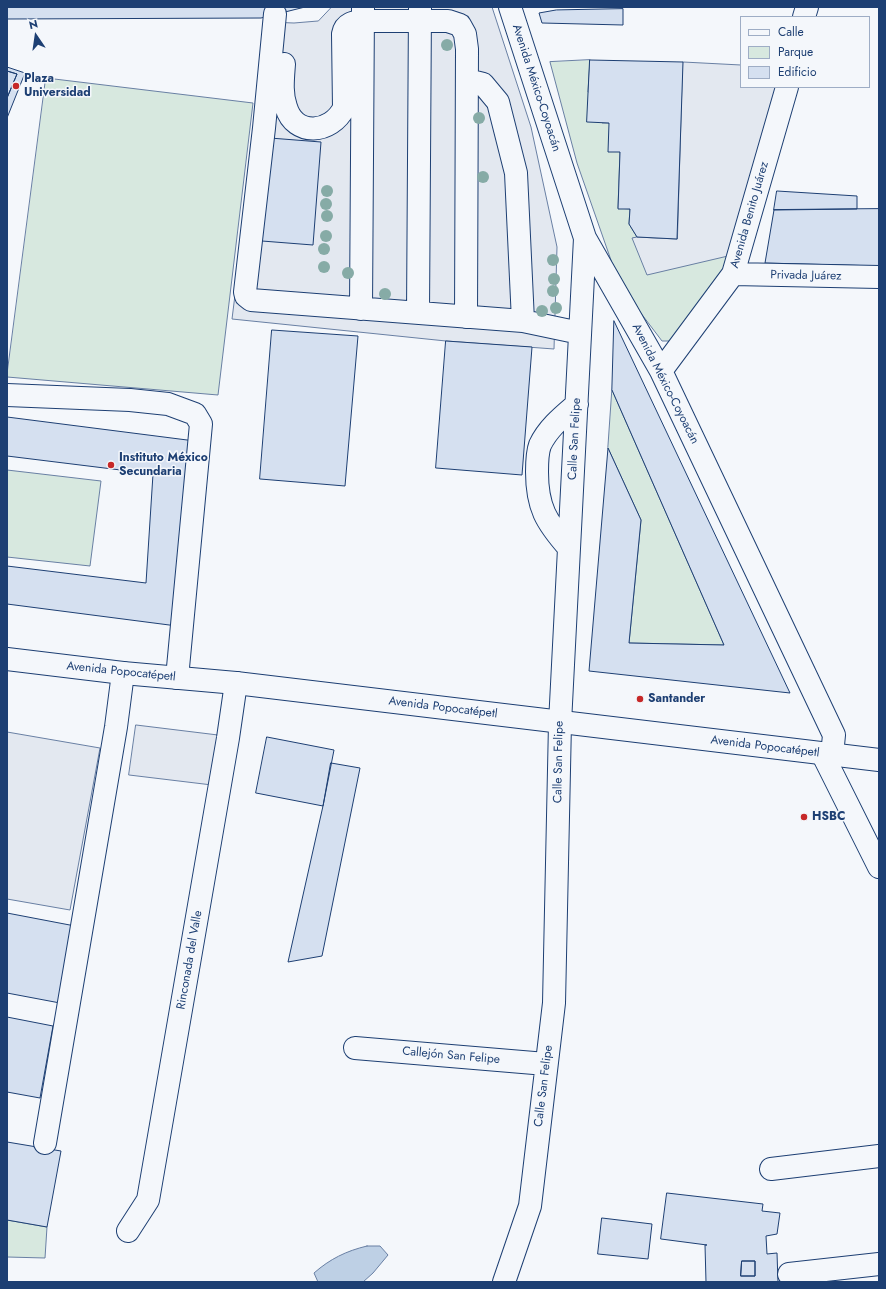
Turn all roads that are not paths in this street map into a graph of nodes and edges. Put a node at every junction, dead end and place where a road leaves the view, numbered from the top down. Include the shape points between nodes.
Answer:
1 (510, 7) edge
2 (363, 14) edge
3 (420, 14) edge
4 (467, 80) junction
5 (787, 88) edge
6 (585, 238) junction
7 (733, 274) junction
8 (879, 277) edge
9 (361, 309) junction
10 (418, 313) junction
11 (466, 317) junction
12 (523, 321) junction
13 (580, 332) junction
14 (662, 371) junction
15 (7, 395) edge
16 (577, 404) junction
17 (569, 548) junction
18 (7, 659) edge
19 (123, 673) junction
20 (177, 678) junction
21 (236, 683) junction
22 (560, 723) junction
23 (827, 754) junction
24 (879, 760) edge
25 (877, 857) edge
26 (355, 1048) dead end
27 (546, 1064) junction
28 (45, 1143) dead end
29 (879, 1156) edge
30 (771, 1169) dead end
31 (128, 1231) dead end
32 (879, 1264) edge
33 (788, 1274) dead end
34 (504, 1282) edge

1 - 6 street, Avenida México-Coyoacán
2 - 3 street
2 - 9 street
2 - 9 street via 344,29 344,108 341,115 329,126 313,128 304,127 296,122 286,107 282,92 281,13 264,128 245,292 250,300
3 - 4 street via 460,25 465,34 467,49
3 - 10 street
4 - 11 street
4 - 12 street via 483,84 498,102 516,173
5 - 7 street, Avenida Benito Juárez
6 - 13 street, Calle San Felipe
6 - 14 street, Avenida México-Coyoacán
7 - 8 street, Privada Juárez
7 - 14 street, Avenida Benito Juárez
9 - 10 street
10 - 11 street
11 - 12 street
12 - 13 street
13 - 16 street, Calle San Felipe
14 - 23 street, Avenida México-Coyoacán via 834,735
15 - 20 street via 130,400 168,404 195,414 201,424
16 - 17 street, Calle San Felipe
16 - 17 street via 547,433 540,446 537,464 538,498 553,530
17 - 22 street, Calle San Felipe
18 - 19 street, Avenida Popocatépetl
19 - 20 street, Avenida Popocatépetl
19 - 28 street
20 - 21 street, Avenida Popocatépetl
21 - 22 street, Avenida Popocatépetl
21 - 31 street, Rinconada del Valle via 148,1200
22 - 23 street, Avenida Popocatépetl
22 - 27 street, Calle San Felipe via 554,1003
23 - 24 street, Avenida Popocatépetl
23 - 25 street
26 - 27 street, Callejón San Felipe
27 - 34 street, Calle San Felipe via 530,1206
29 - 30 street
32 - 33 street

